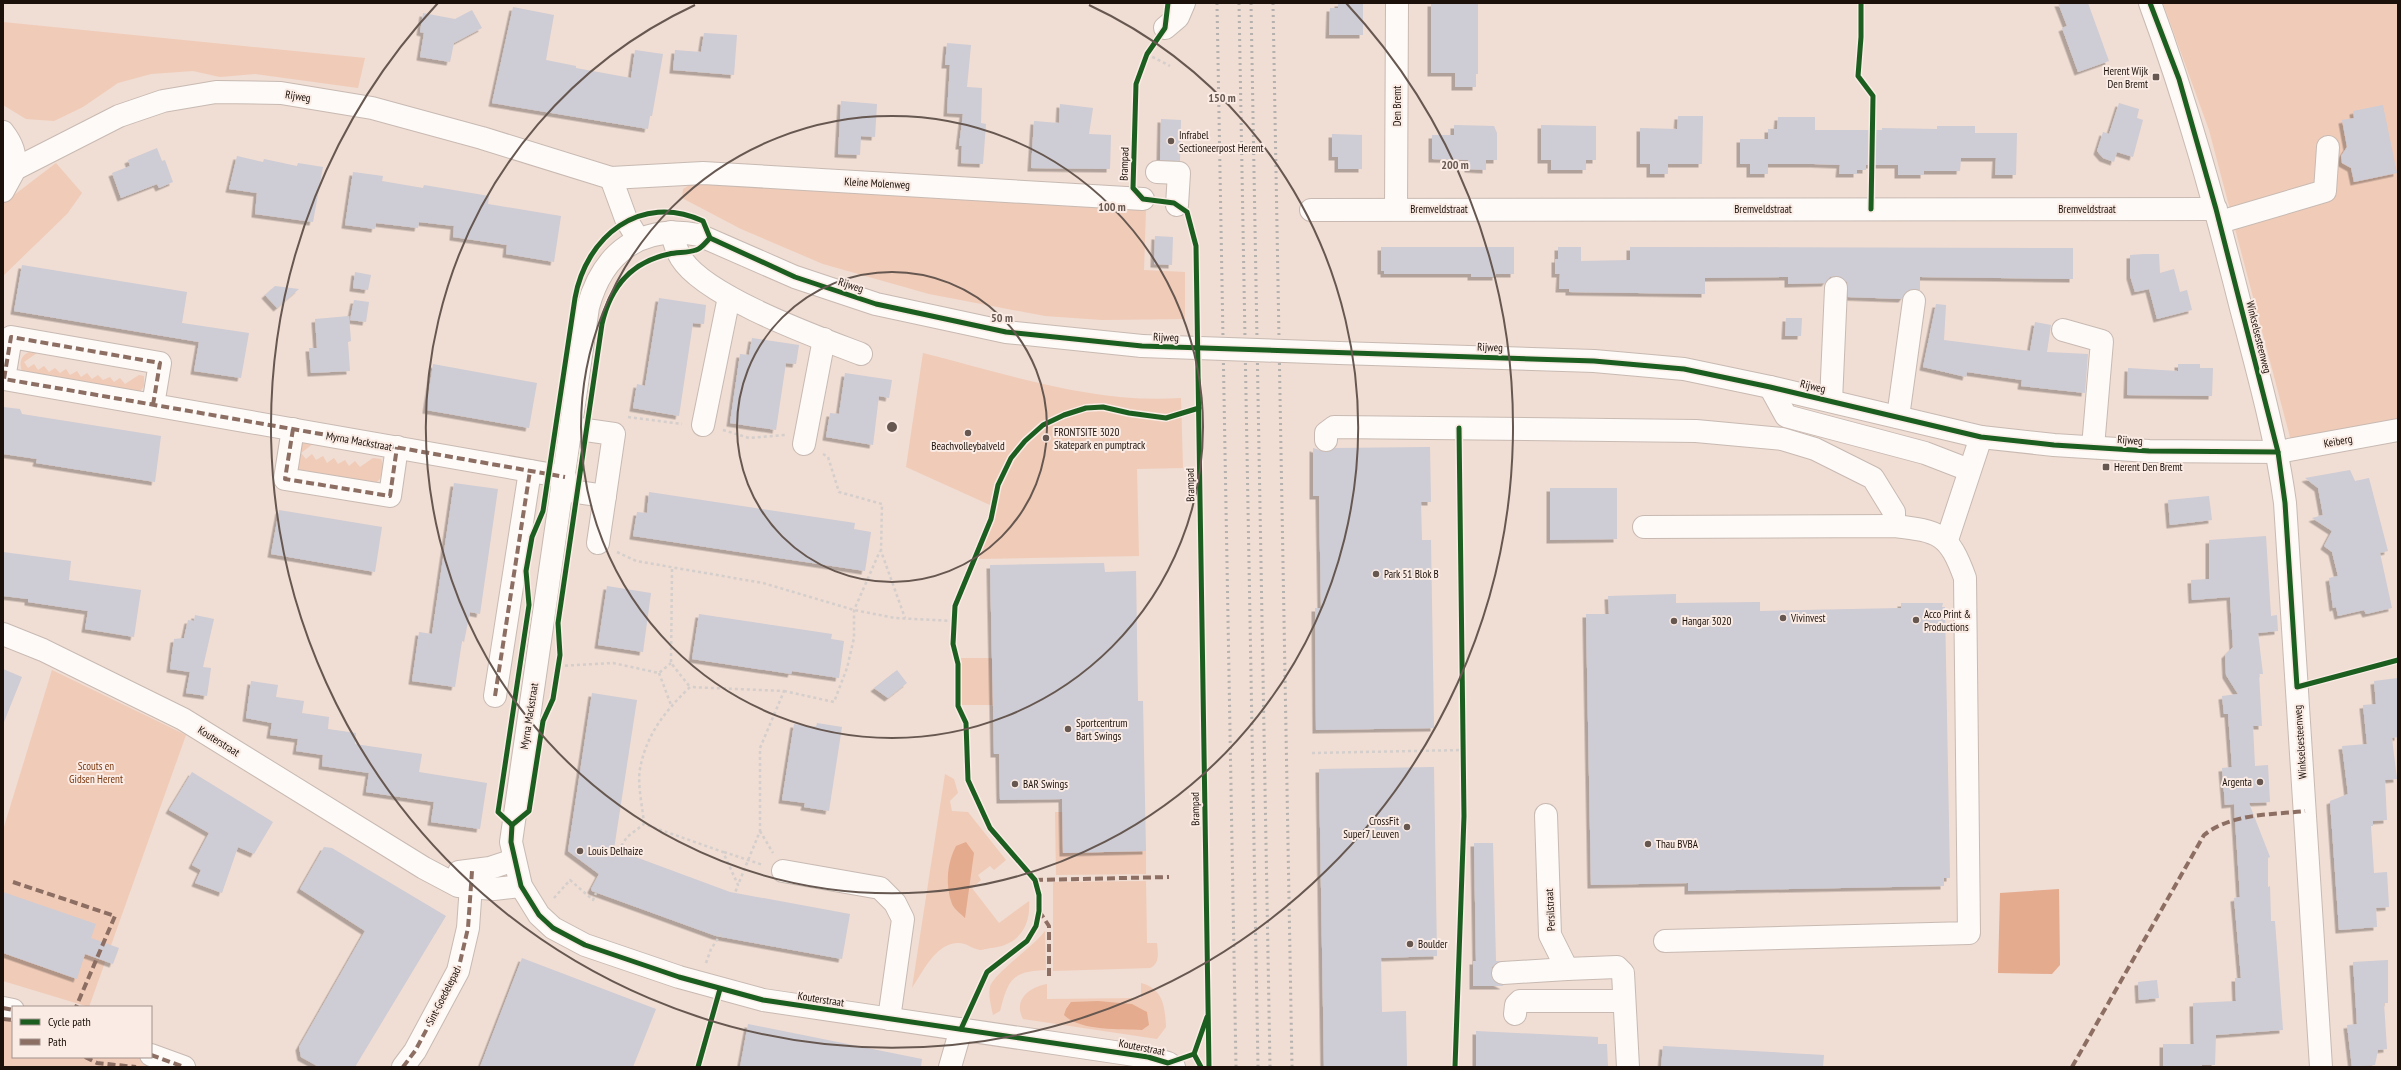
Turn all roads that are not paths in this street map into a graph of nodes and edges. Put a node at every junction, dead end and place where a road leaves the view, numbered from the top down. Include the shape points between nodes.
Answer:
1 (1184, 3) edge
2 (1398, 3) edge
3 (2150, 3) edge
4 (1165, 28) road end
5 (3, 132) edge
6 (2328, 148) dead end
7 (16, 169) junction
8 (1157, 172) dead end
9 (611, 178) junction
10 (3, 191) edge
11 (1143, 198) dead end
12 (1177, 205) dead end
13 (1396, 209) junction
14 (1311, 210) dead end
15 (2218, 216) junction
16 (670, 232) junction
17 (638, 239) junction
18 (1836, 288) dead end
19 (729, 297) junction
20 (1914, 301) dead end
21 (2063, 330) dead end
22 (824, 339) junction
23 (861, 354) dead end
24 (1770, 386) junction
25 (1831, 401) junction
26 (153, 405) junction
27 (1898, 417) junction
28 (703, 425) road end
29 (572, 428) junction
30 (293, 429) junction
31 (2398, 430) edge
32 (1981, 437) junction
33 (1326, 440) dead end
34 (804, 444) road end
35 (398, 447) junction
36 (2093, 447) junction
37 (2278, 452) junction
38 (1969, 470) junction
39 (530, 471) junction
40 (564, 483) junction
41 (605, 496) junction
42 (1894, 526) junction
43 (1644, 527) dead end
44 (598, 543) road end
45 (1952, 547) junction
46 (3, 634) edge
47 (495, 696) dead end
48 (1546, 815) dead end
49 (514, 860) junction
50 (783, 871) road end
51 (472, 879) junction
52 (521, 886) junction
53 (1665, 941) dead end
54 (1567, 969) junction
55 (1503, 973) dead end
56 (1624, 1001) junction
57 (1516, 1014) dead end
58 (889, 1019) junction
59 (960, 1029) junction
60 (152, 1055) edge
61 (1107, 1059) edge
62 (184, 1067) edge
63 (403, 1067) edge
64 (950, 1067) edge
65 (1174, 1067) edge
66 (1628, 1067) edge
67 (2321, 1067) edge

1 - 4 street via 1178,17
2 - 13 street, Den Bremt
3 - 15 street, Winkselsesteenweg via 2178,79
5 - 7 street via 15,152
6 - 15 street, Bremveldstraat via 2325,191
7 - 9 street, Rijweg via 119,116 163,101 216,92 281,93 372,108 482,138
7 - 10 street
8 - 12 street via 1179,173
9 - 11 street, Kleine Molenweg via 703,173
9 - 17 street via 626,219
13 - 14 street, Bremveldstraat
13 - 15 street, Bremveldstraat
15 - 37 street, Winkselsesteenweg
16 - 17 street, Rijweg
16 - 19 street via 681,258 702,279
16 - 24 street, Rijweg, bridge via 686,232 710,238 795,277 876,304 1006,332 1142,346 1594,360 1684,369
17 - 29 street, Myrna Mackstraat via 607,264 593,289 588,307
18 - 25 street
19 - 22 street
19 - 28 street
20 - 27 street
21 - 36 street via 2102,341
22 - 23 street
22 - 34 street
24 - 25 street, Rijweg
24 - 38 street via 1786,416 1925,453
25 - 27 street, Rijweg
26 - 26 street, Myrna Mackstraat via 4,379 11,337 160,363
26 - 30 street, Myrna Mackstraat
27 - 32 street, Rijweg
29 - 40 street, Myrna Mackstraat
29 - 41 street via 614,434
30 - 35 street, Myrna Mackstraat
30 - 35 street via 285,479 390,496
31 - 37 street, Keiberg
32 - 36 street, Rijweg
32 - 38 street
33 - 42 street via 1326,433 1334,427 1696,431 1782,439 1815,449 1873,478 1894,512
35 - 39 street, Myrna Mackstraat
36 - 37 street, Rijweg via 2149,451
37 - 67 street, Winkselsesteenweg via 2285,503
38 - 45 street
39 - 40 street, Myrna Mackstraat
39 - 47 street
40 - 41 street
40 - 49 street, Myrna Mackstraat via 512,824
41 - 44 street
42 - 43 street
42 - 45 street via 1925,529
45 - 53 street via 1965,578 1969,933
46 - 51 street, Kouterstraat via 43,650 183,719 424,868 465,873
48 - 54 street, Persilstraat via 1550,935
49 - 51 street, Kouterstraat
49 - 52 street, Kouterstraat
50 - 58 street via 880,888 895,903 903,919
51 - 52 street, Kouterstraat via 494,889
51 - 63 street, Sint-Goedelepad via 468,928 458,971 415,1052
52 - 58 street, Kouterstraat via 539,915 553,928 585,945 699,983 762,1000
54 - 55 street
54 - 56 street via 1617,967 1623,973
56 - 57 street via 1520,1001 1516,1005
56 - 66 street
58 - 59 street, Kouterstraat
59 - 61 street, Kouterstraat
59 - 64 street
60 - 62 street
61 - 65 street, Kouterstraat via 1148,1057

